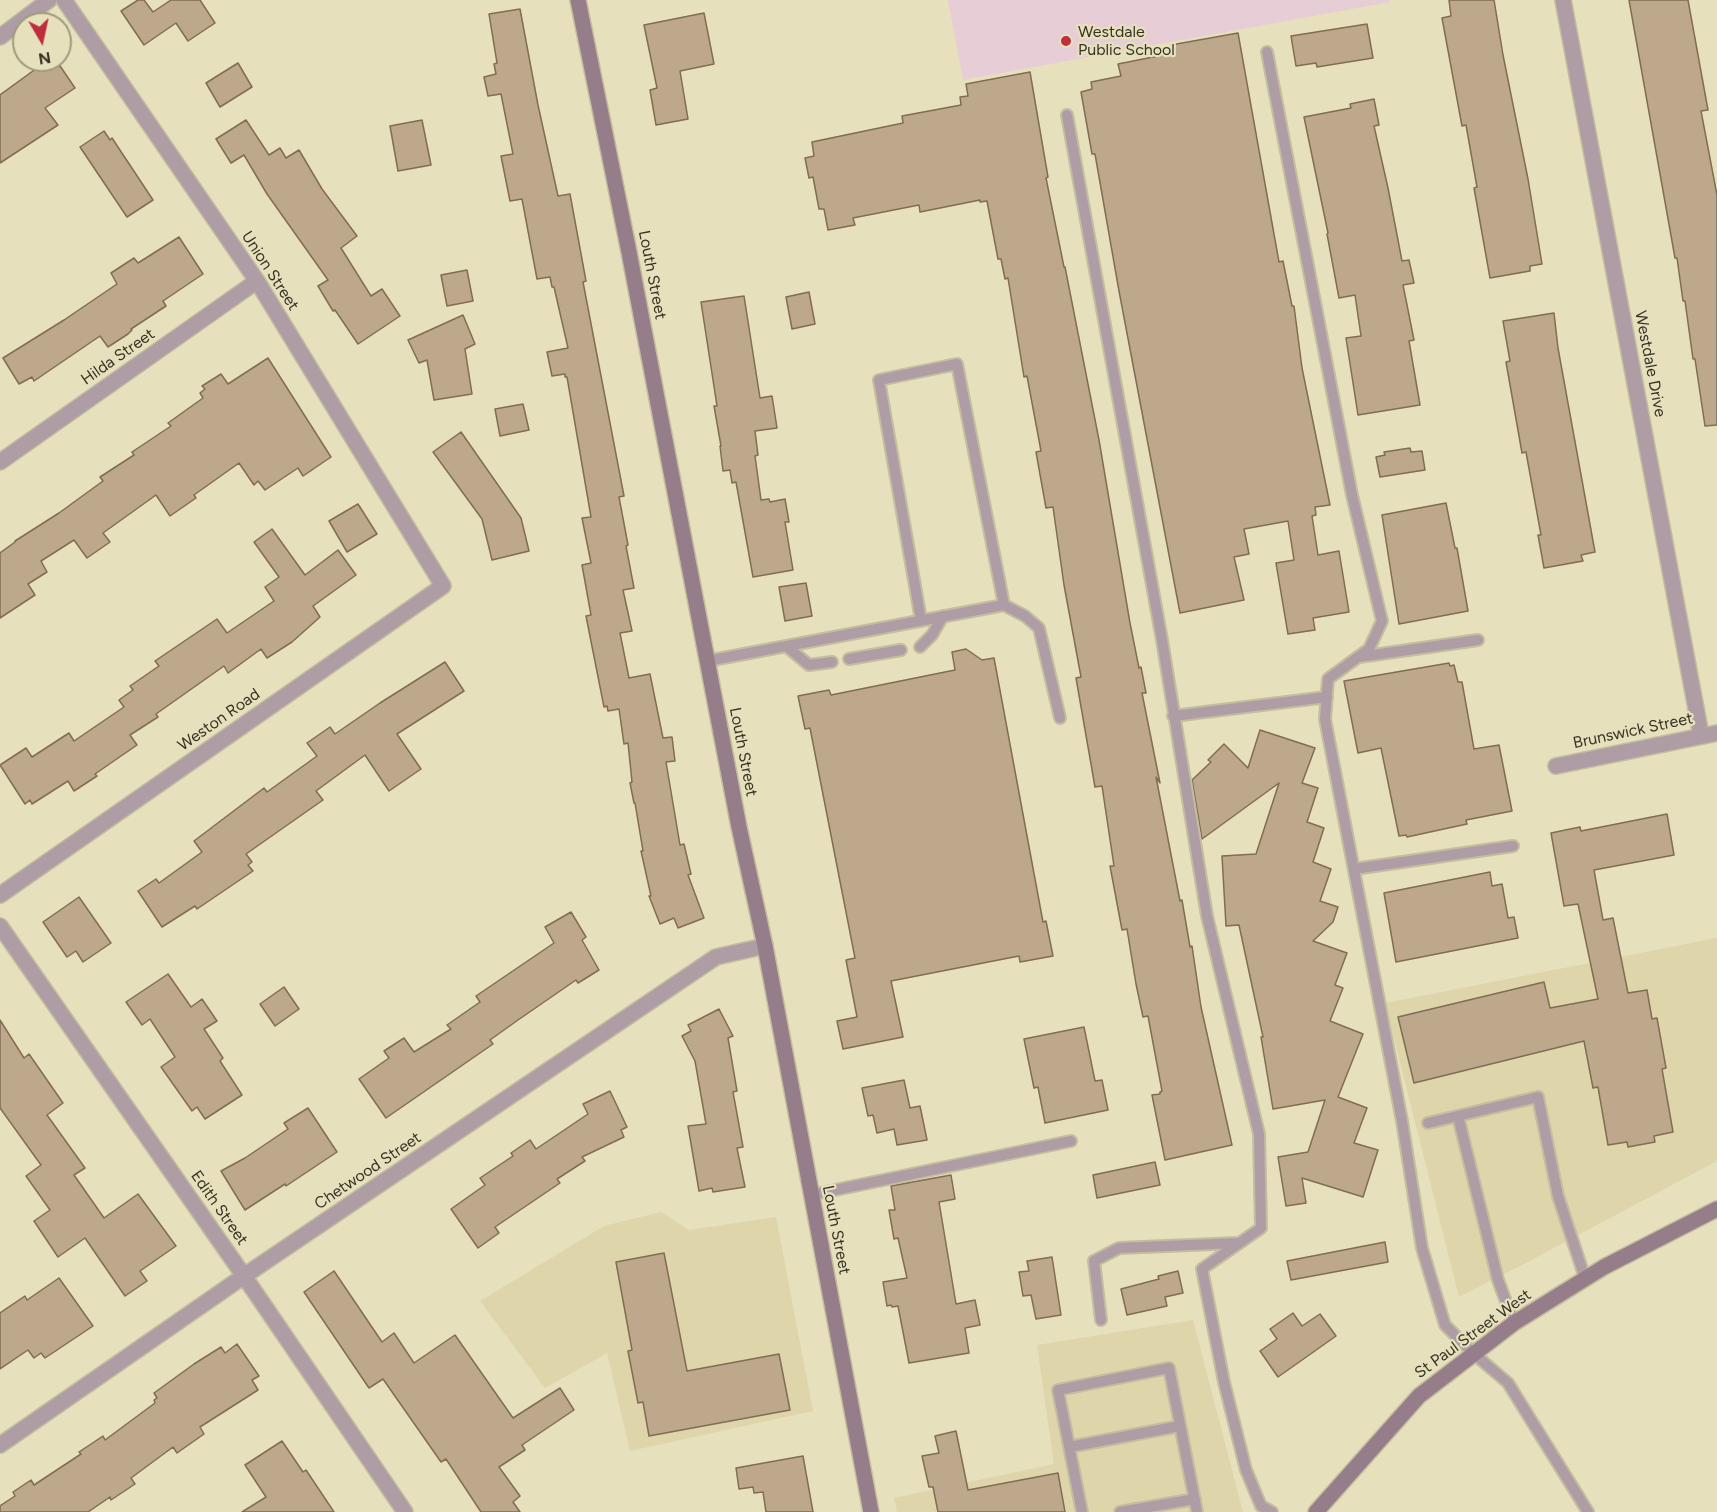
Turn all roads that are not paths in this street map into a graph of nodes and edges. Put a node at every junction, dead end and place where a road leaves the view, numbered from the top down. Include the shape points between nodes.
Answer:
1 (50, 0) edge
2 (64, 0) edge
3 (578, 0) edge
4 (1563, 0) edge
5 (0, 37) edge
6 (1267, 52) dead end
7 (1067, 115) dead end
8 (257, 281) junction
9 (0, 462) edge
10 (432, 569) joint
11 (1004, 605) junction
12 (943, 616) junction
13 (921, 620) junction
14 (1478, 640) dead end
15 (786, 646) junction
16 (920, 647) dead end
17 (901, 650) dead end
18 (1357, 657) junction
19 (849, 659) dead end
20 (707, 661) junction
21 (832, 662) dead end
22 (1326, 697) junction
23 (1173, 716) junction
24 (1060, 718) dead end
25 (1717, 733) edge
26 (1701, 735) junction
27 (1556, 766) dead end
28 (1514, 846) dead end
29 (1354, 869) junction
30 (0, 895) edge
31 (0, 926) edge
32 (765, 946) junction
33 (1458, 1116) junction
34 (1428, 1123) dead end
35 (1071, 1141) dead end
36 (811, 1195) junction
37 (1717, 1209) edge
38 (1238, 1243) junction
39 (244, 1276) junction
40 (1586, 1278) junction
41 (1101, 1320) dead end
42 (1514, 1323) junction
43 (1473, 1353) junction
44 (1180, 1426) junction
45 (0, 1445) edge
46 (1069, 1447) junction
47 (1194, 1499) junction
48 (405, 1512) edge
49 (871, 1512) edge
50 (1082, 1512) edge
51 (1120, 1512) edge
52 (1197, 1512) edge
53 (1272, 1512) edge
54 (1316, 1512) edge
55 (1588, 1512) edge

1 - 5 street
2 - 8 street, Union Street
3 - 20 main road, Louth Street
4 - 26 street, Westdale Drive
6 - 18 lane via 1352,495 1382,621 1369,648
7 - 23 lane
8 - 9 street, Hilda Street
8 - 10 street, Union Street
10 - 30 street, Weston Road via 442,586
11 - 12 lane
11 - 13 lane via 957,364 879,380
11 - 24 lane via 1039,628
12 - 13 lane
12 - 16 lane via 932,636
13 - 15 lane
14 - 18 lane
15 - 20 lane
15 - 21 lane via 809,665
17 - 19 lane
18 - 22 lane via 1328,679
20 - 32 main road, Louth Street
22 - 23 lane
22 - 29 lane via 1325,719
23 - 38 lane via 1207,916 1259,1134 1261,1228
25 - 26 street, Brunswick Street
26 - 27 street, Brunswick Street
28 - 29 lane
29 - 43 lane via 1422,1248 1445,1325
31 - 39 street, Edith Street
32 - 36 main road, Louth Street
32 - 39 street, Chetwood Street via 716,957
33 - 34 lane
33 - 40 lane via 1538,1097 1558,1196
33 - 42 lane via 1498,1280
35 - 36 lane
36 - 49 main road, Louth Street
37 - 40 main road, St Paul Street West
38 - 41 lane via 1119,1248 1094,1261
38 - 53 lane via 1202,1269 1246,1470 1262,1506
39 - 45 street, Chetwood Street
39 - 48 street, Edith Street
40 - 42 main road, St Paul Street West
42 - 43 main road, St Paul Street West
43 - 54 main road, St Paul Street West via 1419,1396
43 - 55 lane via 1508,1383
44 - 46 lane
44 - 46 lane via 1169,1368 1058,1390
44 - 47 lane
46 - 50 lane
47 - 51 lane
47 - 52 lane

